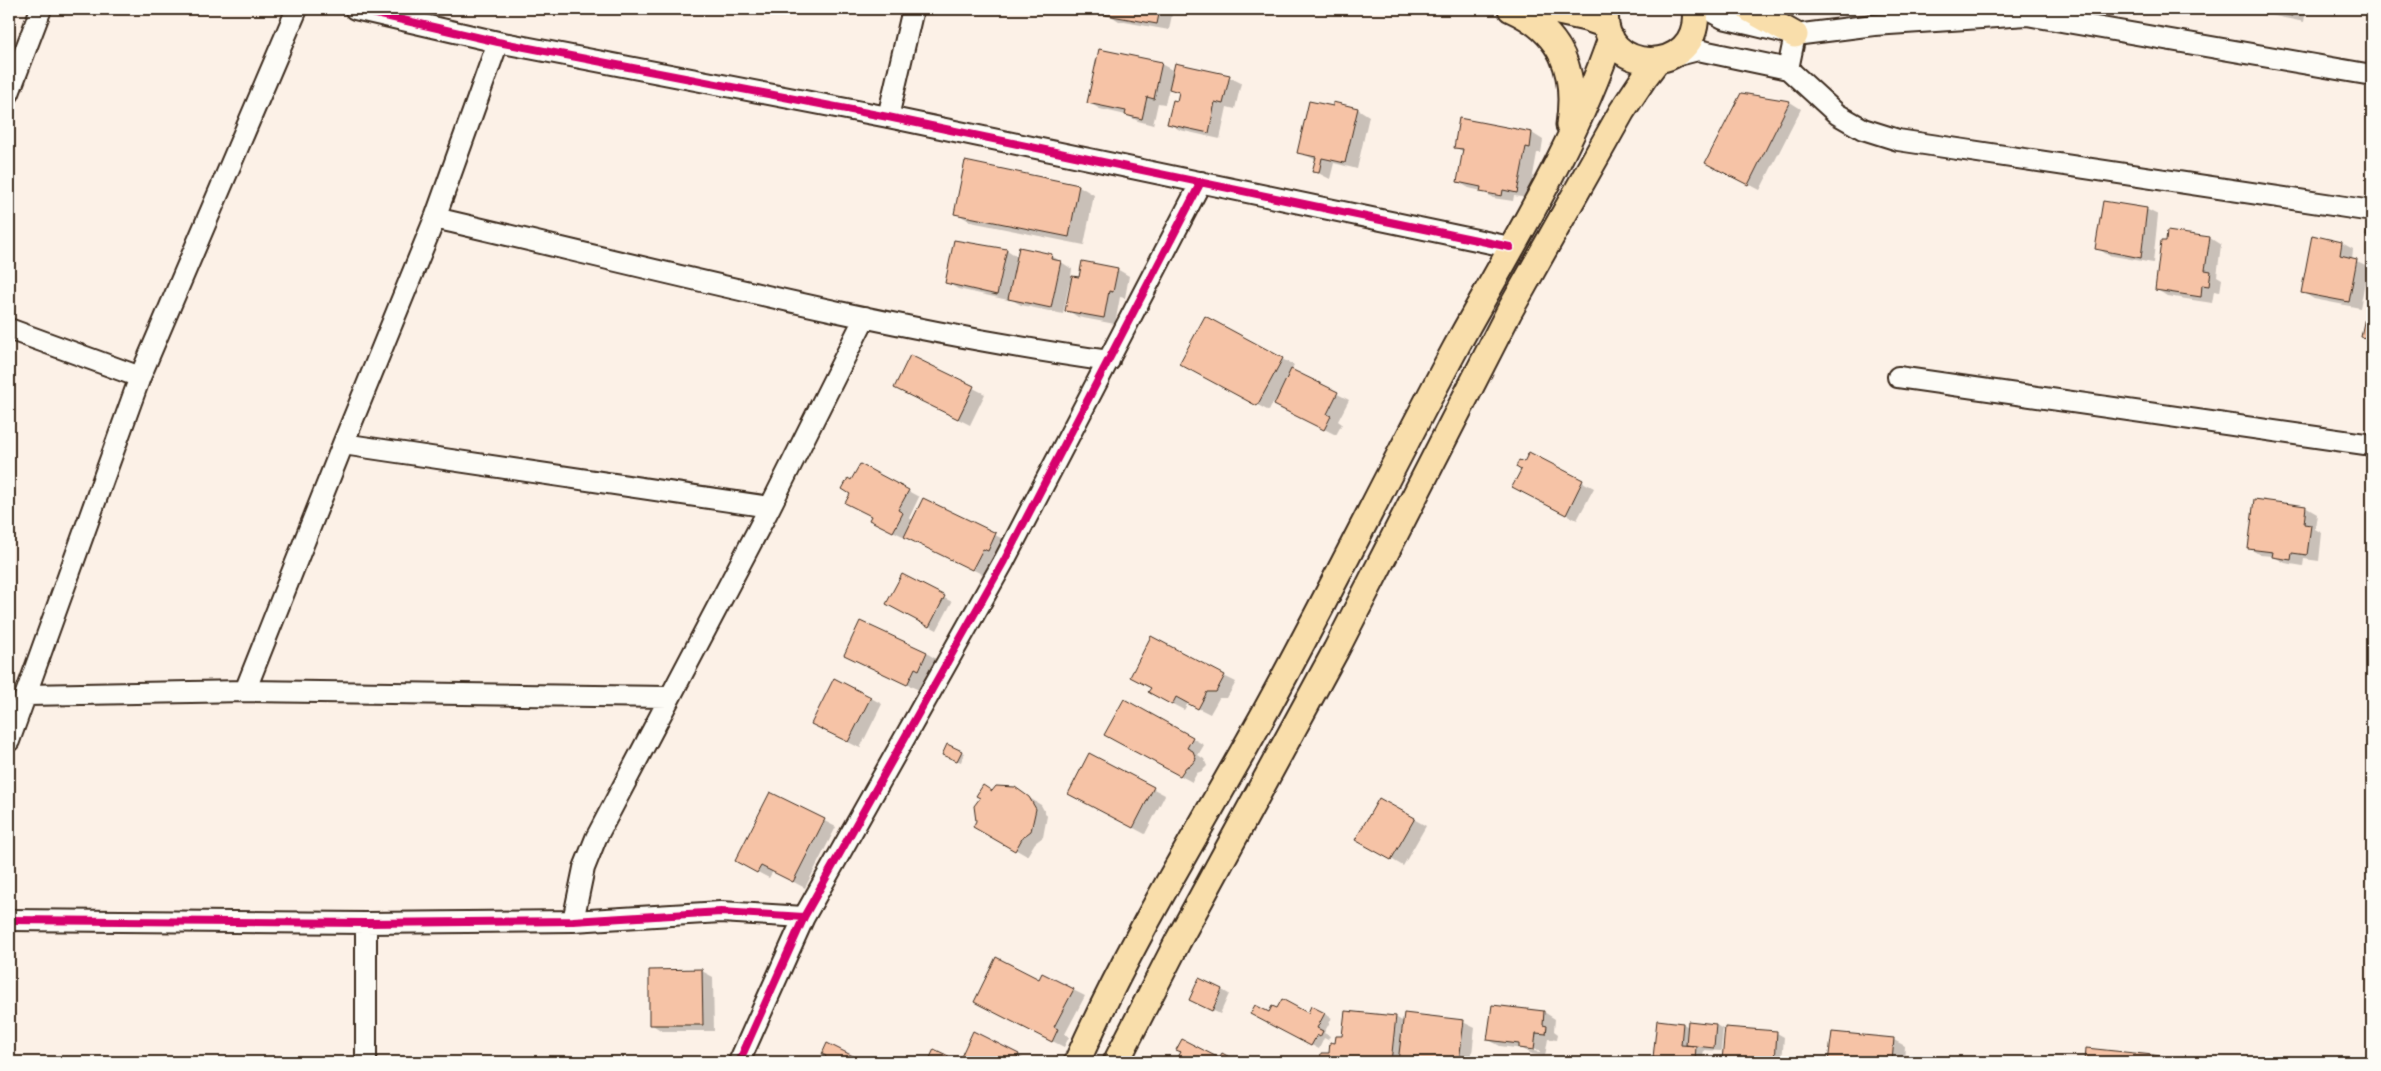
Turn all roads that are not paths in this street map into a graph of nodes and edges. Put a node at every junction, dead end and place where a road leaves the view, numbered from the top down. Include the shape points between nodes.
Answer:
1 (42, 9) edge
2 (297, 9) edge
3 (356, 9) edge
4 (913, 9) edge
5 (1511, 9) edge
6 (1545, 9) edge
7 (1695, 9) edge
8 (1706, 9) edge
9 (1749, 9) edge
10 (1607, 24) edge
11 (1795, 35) junction
12 (498, 42) junction
13 (1664, 59) junction
14 (1788, 69) junction
15 (2372, 75) edge
16 (9, 93) edge
17 (888, 117) junction
18 (1567, 141) junction
19 (1201, 182) junction
20 (2372, 211) edge
21 (436, 218) junction
22 (1510, 247) junction
23 (865, 317) junction
24 (9, 329) edge
25 (1109, 361) junction
26 (140, 377) junction
27 (1898, 377) dead end
28 (343, 444) junction
29 (2372, 445) edge
30 (770, 507) junction
31 (245, 691) junction
32 (27, 695) junction
33 (668, 698) junction
34 (9, 741) edge
35 (804, 917) junction
36 (9, 920) edge
37 (573, 921) junction
38 (366, 923) junction
39 (366, 1062) edge
40 (739, 1062) edge
41 (1077, 1062) edge
42 (1116, 1062) edge

1 - 16 street
2 - 26 street
3 - 12 street
4 - 17 street
5 - 18 main road via 1546,31 1562,54 1571,82 1572,110
6 - 10 main road
7 - 13 main road via 1695,25 1690,38 1682,49
8 - 11 street via 1723,18
9 - 11 main road
10 - 13 main road via 1619,49 1630,57 1644,61
10 - 18 main road via 1593,87
11 - 14 street
11 - 15 street via 1874,25 2027,15
12 - 17 street
12 - 21 street
13 - 14 street via 1698,50
13 - 42 main road via 1644,78 1622,111 1509,312 1336,650
14 - 20 street via 1837,114 1863,129 1898,140
17 - 19 street
18 - 22 main road
19 - 22 street
19 - 25 street
21 - 23 street
21 - 28 street
22 - 41 main road via 1263,715 1130,952
23 - 25 street
23 - 30 street
24 - 26 street
25 - 35 street via 1004,560
26 - 32 street
27 - 29 street
28 - 30 street
28 - 31 street
30 - 33 street
31 - 32 street
31 - 33 street
32 - 34 street
33 - 37 street via 596,838 584,868
35 - 37 street via 721,912
35 - 40 street
36 - 38 street
37 - 38 street
38 - 39 street

